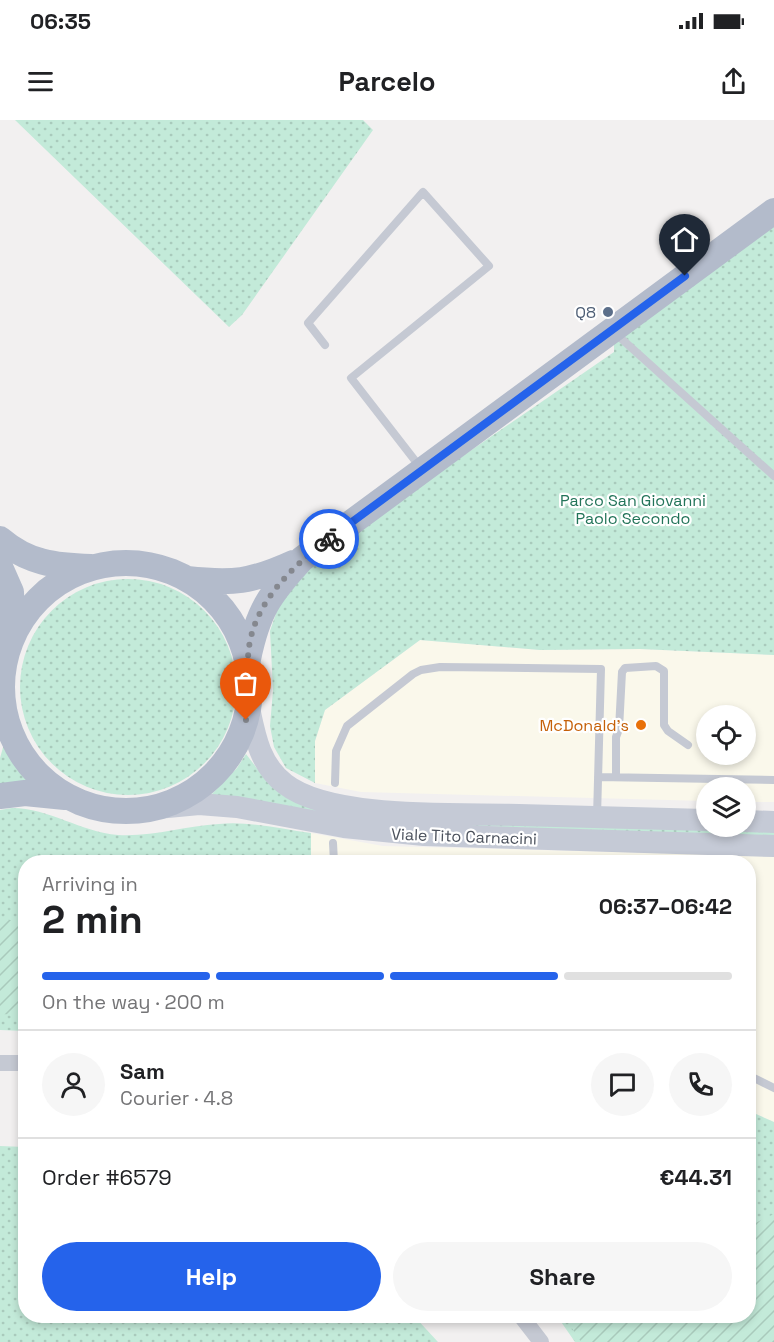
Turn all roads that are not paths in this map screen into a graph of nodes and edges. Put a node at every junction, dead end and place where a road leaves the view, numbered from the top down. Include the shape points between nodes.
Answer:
1 (774, 211) edge
2 (612, 330) junction
3 (325, 345) dead end
4 (423, 470) junction
5 (774, 476) edge
6 (0, 539) edge
7 (302, 559) junction
8 (0, 567) edge
9 (97, 567) junction
10 (186, 579) junction
11 (13, 635) junction
12 (248, 659) junction
13 (249, 708) junction
14 (2, 717) edge
15 (688, 744) dead end
16 (598, 777) junction
17 (616, 777) junction
18 (774, 780) edge
19 (334, 783) dead end
20 (0, 796) edge
21 (69, 798) junction
22 (157, 808) junction
23 (597, 817) junction
24 (696, 820) edge
25 (756, 821) edge
26 (774, 822) edge
27 (333, 843) dead end
28 (774, 846) edge
29 (334, 855) edge
30 (0, 1063) edge
31 (18, 1063) edge
32 (756, 1080) edge
33 (774, 1088) edge
34 (526, 1323) edge
35 (541, 1342) edge

1 - 2 main road
2 - 4 main road
2 - 5 lane
3 - 4 lane via 308,324 423,192 489,266 351,378
4 - 7 main road
6 - 9 main road via 36,562
7 - 10 main road via 259,578
7 - 12 main road via 273,591 260,614
8 - 11 main road via 11,592
9 - 10 main road via 143,565
9 - 11 main road via 70,576 45,593
10 - 12 main road via 221,607
11 - 14 main road via 5,657
12 - 13 main road
13 - 22 main road via 231,754 216,773 197,790
13 - 23 main road, Viale Tito Carnacini via 259,751 268,766 286,785 331,803 392,810
14 - 21 main road via 31,767 47,784
15 - 17 lane via 664,724 664,671 656,666 625,668 616,737
16 - 17 lane
16 - 19 lane via 601,669 430,668 413,674 347,726 336,751
16 - 23 lane
17 - 18 lane
20 - 21 main road via 25,793
21 - 22 main road via 110,810
22 - 28 main road, Viale Tito Carnacini via 199,804 237,807 344,827 424,835
23 - 24 main road, Viale Tito Carnacini
25 - 26 main road
27 - 29 lane
30 - 31 street
32 - 33 lane
34 - 35 street

